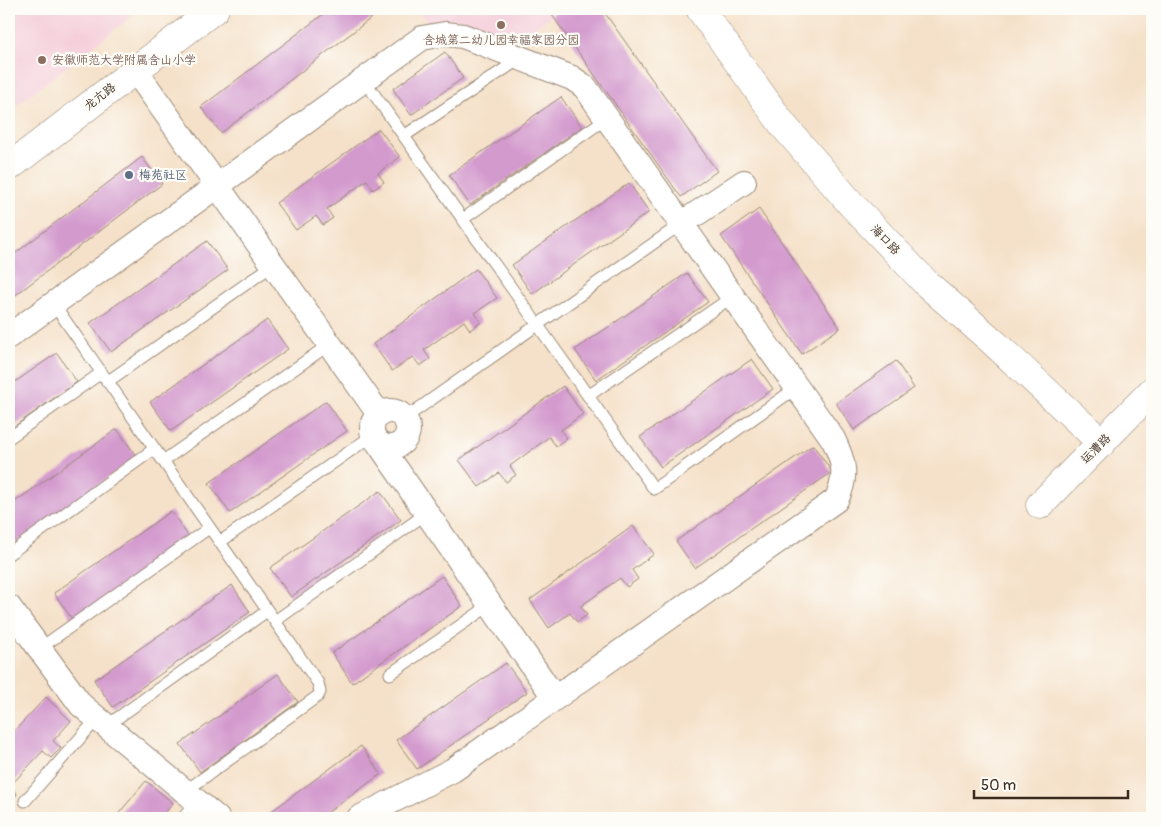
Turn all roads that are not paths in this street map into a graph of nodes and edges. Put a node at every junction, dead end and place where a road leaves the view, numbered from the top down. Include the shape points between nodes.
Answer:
1 (215, 9) edge
2 (700, 9) edge
3 (521, 58) junction
4 (135, 70) junction
5 (364, 80) junction
6 (607, 118) junction
7 (404, 136) junction
8 (9, 167) edge
9 (744, 182) dead end
10 (217, 185) junction
11 (463, 219) junction
12 (681, 224) junction
13 (273, 265) junction
14 (732, 297) junction
15 (53, 303) junction
16 (538, 324) junction
17 (9, 336) edge
18 (330, 344) junction
19 (104, 377) junction
20 (796, 388) junction
21 (1152, 391) edge
22 (588, 396) junction
23 (405, 418) junction
24 (377, 431) junction
25 (9, 438) edge
26 (1102, 444) junction
27 (154, 448) junction
28 (163, 461) junction
29 (1040, 505) dead end
30 (426, 513) junction
31 (210, 528) junction
32 (220, 542) junction
33 (9, 554) edge
34 (490, 605) junction
35 (268, 611) junction
36 (11, 614) edge
37 (275, 621) junction
38 (39, 649) junction
39 (390, 674) dead end
40 (554, 697) junction
41 (101, 723) junction
42 (25, 801) dead end
43 (188, 804) edge
44 (216, 818) edge
45 (359, 818) edge

1 - 4 street, 龙亢路
2 - 26 street, 海口路 via 783,125 852,206 927,284
3 - 5 street via 463,36 445,34 422,38
3 - 6 street via 572,78 585,87
3 - 7 lane
4 - 8 street, 龙亢路
4 - 10 street
5 - 7 lane
5 - 10 street
6 - 11 lane
6 - 12 street
7 - 11 lane
9 - 12 street
10 - 13 street
10 - 15 street
11 - 16 lane
12 - 14 street
12 - 16 lane
13 - 18 street
13 - 19 lane
14 - 20 street
14 - 22 lane
15 - 17 street
15 - 19 lane
16 - 22 lane
16 - 23 lane
18 - 24 street
18 - 28 lane
19 - 25 lane
19 - 27 lane
20 - 22 lane via 654,489
20 - 40 street via 838,450 844,475 836,500
21 - 26 street, 运漕路
23 - 24 street via 396,412 384,412
23 - 24 street via 409,429 401,444 390,448
24 - 30 street
24 - 32 lane
26 - 29 street, 运漕路
27 - 28 lane
27 - 33 lane
28 - 31 lane
30 - 34 street
30 - 37 lane
31 - 32 lane
31 - 38 lane
32 - 35 lane
34 - 39 lane
34 - 40 street
35 - 37 lane
35 - 41 lane
36 - 38 street
37 - 43 lane via 318,683 320,692
38 - 41 street via 71,694
40 - 45 street via 452,770
41 - 42 lane
41 - 43 street
43 - 44 street

